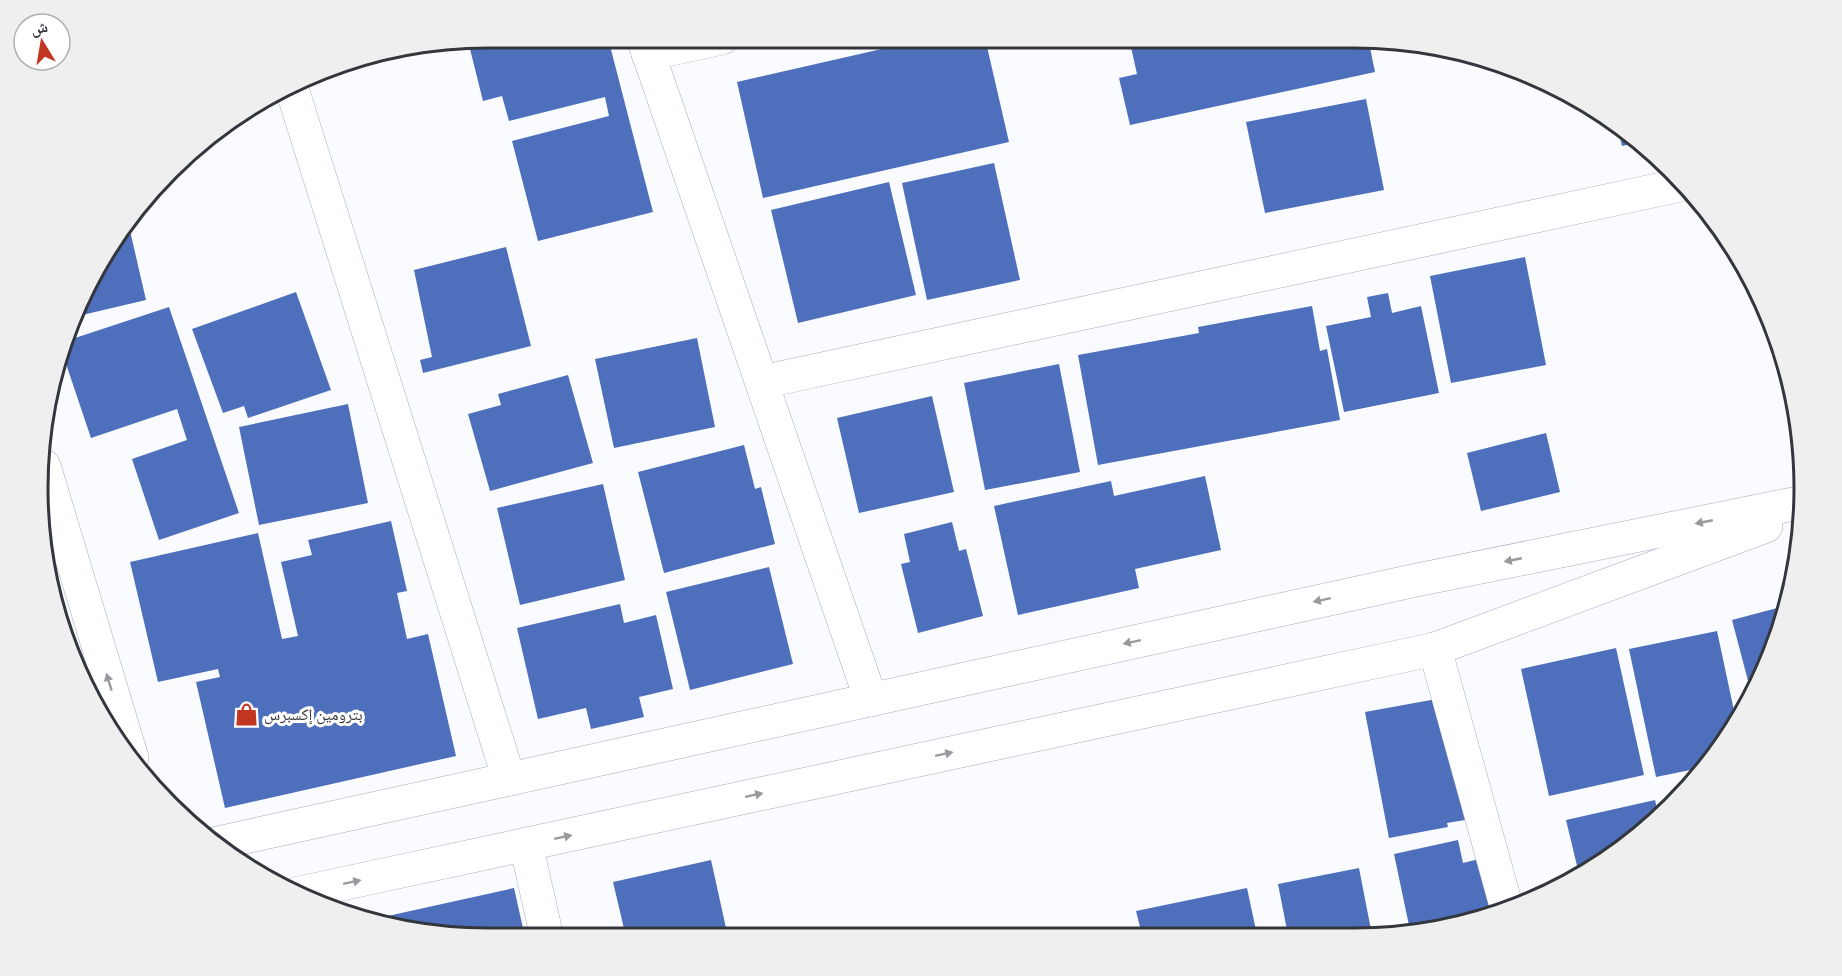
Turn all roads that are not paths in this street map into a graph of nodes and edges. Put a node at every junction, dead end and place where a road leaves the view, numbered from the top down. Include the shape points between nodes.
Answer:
1 (646, 48) edge
2 (293, 93) edge
3 (1674, 186) edge
4 (762, 382) junction
5 (48, 480) edge
6 (1793, 504) edge
7 (1793, 516) edge
8 (1435, 649) junction
9 (871, 700) junction
10 (126, 737) edge
11 (509, 779) junction
12 (226, 841) edge
13 (526, 845) junction
14 (310, 891) edge
15 (1505, 901) edge
16 (545, 928) edge

1 - 4 street
2 - 11 street
3 - 4 street
4 - 9 street
10 -> 5 street
6 -> 9 street via 1412,581
7 - 8 street
13 -> 8 street
8 - 15 street
9 - 11 street
11 - 12 street
14 -> 13 street
13 - 16 street

